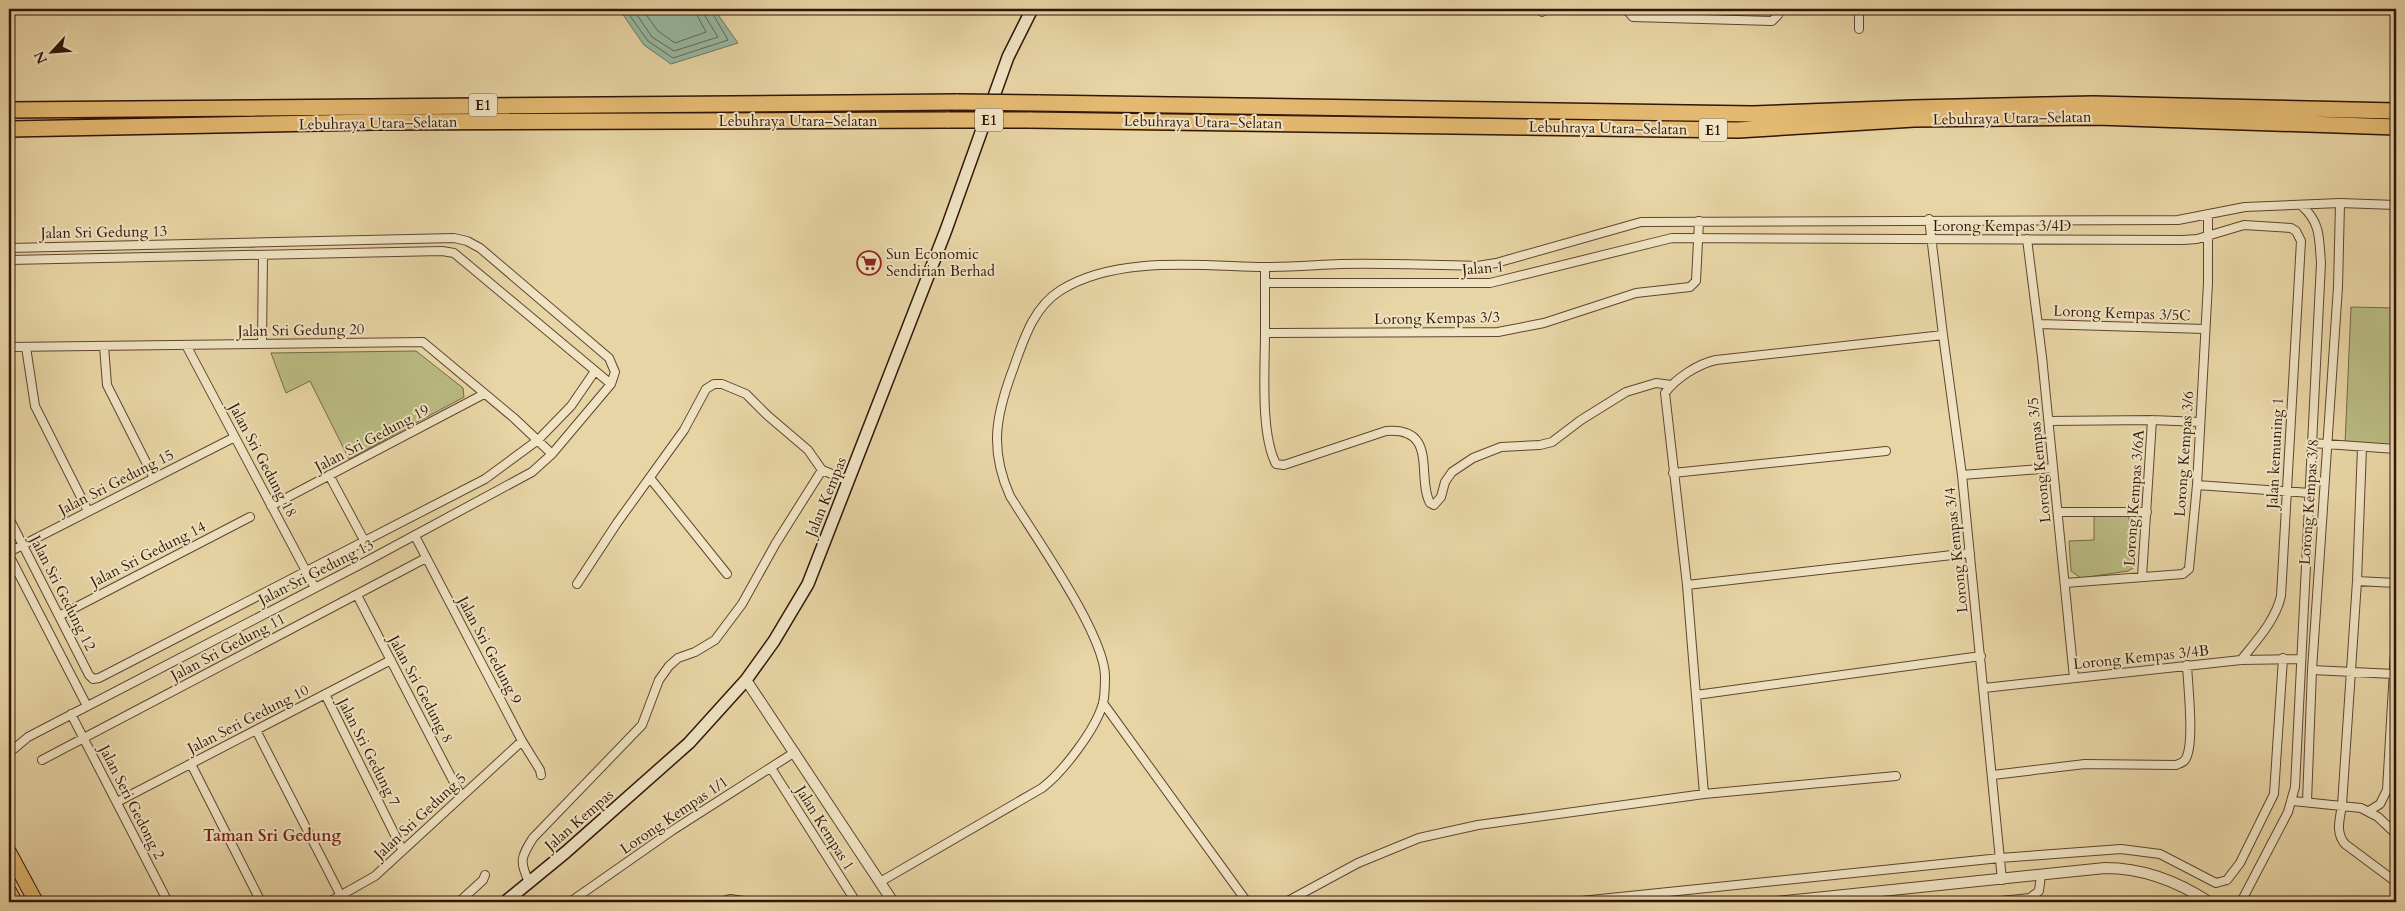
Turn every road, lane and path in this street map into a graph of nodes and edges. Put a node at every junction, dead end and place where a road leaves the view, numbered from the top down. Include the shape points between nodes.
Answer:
1 (1032, 9) edge
2 (1778, 9) edge
3 (1860, 9) edge
4 (1627, 11) edge
5 (1859, 29) dead end
6 (9, 110) edge
7 (2396, 111) edge
8 (2396, 126) edge
9 (9, 129) edge
10 (2340, 203) junction
11 (2396, 205) edge
12 (2302, 206) junction
13 (2208, 214) junction
14 (1929, 219) junction
15 (1698, 221) junction
16 (2207, 235) junction
17 (2300, 236) joint
18 (1698, 238) junction
19 (1932, 239) junction
20 (2027, 239) junction
21 (9, 248) edge
22 (263, 256) junction
23 (9, 260) edge
24 (1265, 267) junction
25 (1265, 283) junction
26 (2039, 324) junction
27 (2205, 329) junction
28 (1265, 333) junction
29 (1942, 335) junction
30 (262, 344) junction
31 (186, 345) junction
32 (104, 346) junction
33 (9, 347) edge
34 (26, 347) junction
35 (595, 372) junction
36 (610, 384) junction
37 (1671, 385) junction
38 (484, 394) junction
39 (2152, 420) junction
40 (2049, 421) junction
41 (2200, 422) junction
42 (235, 437) junction
43 (538, 440) junction
44 (2312, 443) junction
45 (2326, 444) junction
46 (2362, 447) junction
47 (2396, 449) edge
48 (1886, 451) dead end
49 (552, 454) junction
50 (2053, 468) junction
51 (822, 470) junction
52 (1674, 473) junction
53 (329, 475) junction
54 (1962, 475) junction
55 (154, 478) junction
56 (650, 478) junction
57 (849, 481) junction
58 (2197, 485) junction
59 (2286, 492) junction
60 (2310, 493) junction
61 (271, 506) junction
62 (88, 511) junction
63 (2059, 512) junction
64 (2147, 512) junction
65 (9, 518) edge
66 (250, 518) dead end
67 (414, 536) junction
68 (365, 542) junction
69 (23, 544) junction
70 (9, 552) edge
71 (1970, 553) junction
72 (9, 555) edge
73 (426, 558) junction
74 (307, 572) junction
75 (727, 574) dead end
76 (2142, 577) junction
77 (2357, 581) junction
78 (2065, 583) junction
79 (2396, 583) edge
80 (577, 584) dead end
81 (1687, 585) junction
82 (315, 588) junction
83 (357, 595) junction
84 (59, 616) junction
85 (2396, 635) edge
86 (2396, 650) edge
87 (1981, 656) junction
88 (2283, 658) junction
89 (391, 660) junction
90 (2241, 660) junction
91 (2301, 660) junction
92 (2187, 665) junction
93 (2312, 670) junction
94 (2351, 672) junction
95 (2394, 674) junction
96 (93, 678) joint
97 (2074, 678) junction
98 (746, 680) junction
99 (1984, 688) junction
100 (2395, 689) edge
101 (325, 694) junction
102 (1696, 695) junction
103 (1103, 703) junction
104 (87, 706) junction
105 (71, 714) junction
106 (2393, 726) edge
107 (256, 730) junction
108 (84, 738) junction
109 (522, 741) junction
110 (795, 752) junction
111 (9, 753) edge
112 (42, 760) dead end
113 (191, 764) junction
114 (2392, 766) edge
115 (771, 768) junction
116 (541, 775) dead end
117 (1993, 775) junction
118 (1896, 776) dead end
119 (1704, 794) junction
120 (461, 796) junction
121 (2293, 801) junction
122 (117, 802) junction
123 (2307, 802) junction
124 (2342, 805) junction
125 (2369, 811) junction
126 (2396, 834) edge
127 (402, 849) junction
128 (9, 852) edge
129 (2000, 858) junction
130 (485, 875) dead end
131 (2040, 875) junction
132 (2002, 880) junction
133 (530, 882) junction
134 (880, 882) junction
135 (2396, 882) edge
136 (9, 891) edge
137 (341, 896) junction
138 (582, 899) edge
139 (15, 902) edge
140 (36, 902) edge
141 (168, 902) edge
142 (261, 902) edge
143 (330, 902) edge
144 (459, 902) edge
145 (505, 902) edge
146 (570, 902) edge
147 (721, 902) edge
148 (751, 902) edge
149 (856, 902) edge
150 (893, 902) edge
151 (1247, 902) edge
152 (1286, 902) edge
153 (1571, 902) edge
154 (1775, 902) edge
155 (1991, 902) edge
156 (2209, 902) edge
157 (2241, 902) edge

1 - 57 main road, Jalan Kempas via 1008,57 946,230
2 - 4 street via 1772,22 1633,17
3 - 5 street
6 - 7 highway, Lebuhraya Utara–Selatan / E1, bridge via 958,102 1753,114 2093,104
8 - 9 highway, Lebuhraya Utara–Selatan / E1, bridge via 2097,117 1914,119 1738,130 1029,120 384,122
10 - 11 street
10 - 12 street
10 - 45 street, Lorong Kempas 3/8 via 2338,287
12 - 13 street via 2245,207
12 - 44 street via 2315,221 2319,232
13 - 14 street via 2178,220
13 - 16 street, Lorong Kempas 3/6
14 - 15 street
14 - 19 street, Lorong Kempas 3/4
15 - 18 street, Lorong Kempas 3/3
15 - 24 street via 1641,222 1477,266 1342,264
16 - 17 street, Lorong Kempas 3/4D via 2255,224 2291,228
16 - 20 street, Lorong Kempas 3/4D via 2183,240
16 - 27 street, Lorong Kempas 3/6
17 - 59 street, Jalan kemuning 1
18 - 19 street, Lorong Kempas 3/4D
18 - 25 street, Jalan 1 via 1658,240 1490,283
18 - 28 street, Lorong Kempas 3/3 via 1696,280 1690,287 1636,293 1544,323 1498,332
19 - 20 street, Lorong Kempas 3/4D
19 - 29 street, Lorong Kempas 3/4
20 - 26 street, Lorong Kempas 3/5
21 - 36 street, Jalan Sri Gedung 13 via 444,238 467,241 480,248 609,358 615,372
22 - 23 street, Jalan Sri Gedung 13
22 - 30 street
22 - 35 street, Jalan Sri Gedung 13 via 454,253
24 - 25 street
24 - 103 street via 1129,268 1073,283 1052,297 1033,319 1003,394 996,435 1002,478 1076,603 1102,655 1105,675
25 - 28 street
26 - 27 street, Lorong Kempas 3/5C
26 - 40 street, Lorong Kempas 3/5
27 - 41 street, Lorong Kempas 3/6
28 - 37 street via 1266,415 1272,457 1276,464 1284,465 1386,430 1396,430 1408,434 1421,448 1425,460 1426,492 1434,505 1452,472 1473,458 1501,447 1552,442 1626,392 1656,383
29 - 37 street via 1716,360 1701,365
29 - 54 street, Lorong Kempas 3/4
30 - 31 street, Jalan Sri Gedung 20
30 - 38 street, Jalan Sri Gedung 20 via 423,342
31 - 32 street, Jalan Sri Gedung 20
31 - 42 street, Jalan Sri Gedung 18
32 - 34 street, Jalan Sri Gedung 20
32 - 55 street via 107,385
33 - 34 street, Jalan Sri Gedung 20
34 - 62 street via 35,406
35 - 36 street, Jalan Sri Gedung 13
35 - 43 street, Jalan Sri Gedung 13 via 571,406
36 - 49 street, Jalan Sri Gedung 13
37 - 52 street via 1664,400
38 - 43 street, Jalan Sri Gedung 20
38 - 53 street, Jalan Sri Gedung 19
39 - 40 street
39 - 41 street
39 - 64 street, Lorong Kempas 3/6A
40 - 50 street, Lorong Kempas 3/5
41 - 58 street, Lorong Kempas 3/6
42 - 55 street, Jalan Sri Gedung 15
42 - 61 street, Jalan Sri Gedung 18
43 - 49 street, Jalan Sri Gedung 20
43 - 68 street, Jalan Sri Gedung 13 via 485,479
44 - 45 street
44 - 60 street
45 - 46 street
45 - 93 street, Lorong Kempas 3/8
46 - 47 street
46 - 77 street
48 - 52 street
49 - 67 street, Jalan Sri Gedung 13 via 532,472
50 - 54 street
50 - 63 street, Lorong Kempas 3/5
51 - 56 street via 808,450 746,394 732,387 714,384 706,389 684,430
51 - 57 street
51 - 133 street via 742,604 715,640 678,658 669,666 659,680 642,725 533,838 522,860 522,868
52 - 81 street
53 - 61 street, Jalan Sri Gedung 19
53 - 68 street
54 - 71 street, Lorong Kempas 3/4
55 - 62 street, Jalan Sri Gedung 15
56 - 75 street
56 - 80 street
57 - 98 main road, Jalan Kempas via 808,584
58 - 59 street
58 - 76 street, Lorong Kempas 3/6 via 2189,569 2184,574
59 - 60 street
59 - 90 street, Jalan kemuning 1 via 2278,610
60 - 91 street
61 - 74 street, Jalan Sri Gedung 18
62 - 69 street, Jalan Sri Gedung 15
63 - 64 street
63 - 78 street, Lorong Kempas 3/5
64 - 76 street, Lorong Kempas 3/6A
65 - 69 street, Jalan Sri Gedung 12
66 - 84 street, Jalan Sri Gedung 14
67 - 73 street, Jalan Sri Gedung 9
67 - 82 street, Jalan Sri Gedung 13
68 - 74 street, Jalan Sri Gedung 13
69 - 70 street, Jalan Sri Gedung 15
69 - 84 street, Jalan Sri Gedung 12
71 - 81 street
71 - 87 street, Lorong Kempas 3/4
72 - 104 street, Jalan Sri Gedung 12
73 - 83 street, Jalan Sri Gedung 11
73 - 109 street, Jalan Sri Gedung 9
74 - 82 street, Jalan Sri Gedung 18
74 - 96 street, Jalan Sri Gedung 13 via 99,678
76 - 78 street, Lorong Kempas 3/6
77 - 79 street
77 - 94 street
78 - 97 street, Lorong Kempas 3/5
81 - 102 street
82 - 104 street, Jalan Sri Gedung 13
83 - 89 street, Jalan Sri Gedung 8
83 - 108 street, Jalan Sri Gedung 11
84 - 96 street, Jalan Sri Gedung 12 via 89,676
85 - 86 street
86 - 95 street
87 - 99 street, Lorong Kempas 3/4
87 - 102 street
88 - 90 street, Lorong Kempas 3/4B
88 - 91 street, Lorong Kempas 3/4B
88 - 129 street via 2274,794 2240,863 2227,880 2216,883 2160,854 2135,850
89 - 101 street, Jalan Seri Gedung 10
89 - 120 street, Jalan Sri Gedung 8
90 - 92 street, Lorong Kempas 3/4B
91 - 121 street
92 - 97 street, Lorong Kempas 3/4B
92 - 117 street via 2190,733 2184,762 2176,765 2085,764
93 - 94 street
93 - 123 street, Lorong Kempas 3/8
94 - 95 street
94 - 124 street
95 - 100 street
97 - 99 street, Lorong Kempas 3/4B
98 - 110 street
98 - 133 main road, Jalan Kempas via 689,743
99 - 117 street, Lorong Kempas 3/4
100 - 106 street
101 - 107 street, Jalan Seri Gedung 10
101 - 127 street, Jalan Sri Gedung 7
102 - 119 street
103 - 134 street via 1087,734 1056,777
103 - 151 street
104 - 105 street, Jalan Sri Gedung 13
105 - 108 street, Jalan Seri Gedong 2
105 - 111 street, Jalan Sri Gedung 13 via 28,737
106 - 114 street
107 - 113 street, Jalan Seri Gedung 10
107 - 137 street
108 - 112 street, Jalan Sri Gedung 11
108 - 122 street, Jalan Seri Gedong 2
109 - 116 street, Jalan Sri Gedung 9
109 - 120 street, Jalan Sri Gedung 5
110 - 115 street, Lorong Kempas 1/1
110 - 134 street
113 - 122 street, Jalan Seri Gedung 10
113 - 142 street
114 - 125 street via 2384,799
115 - 138 street, Lorong Kempas 1/1 via 673,830
115 - 149 street, Jalan Kempas 1
117 - 129 street, Lorong Kempas 3/4
118 - 119 street
119 - 152 street via 1478,825 1420,838 1358,863
120 - 127 street, Jalan Sri Gedung 5
121 - 123 street
121 - 157 street
122 - 141 street, Jalan Seri Gedong 2
123 - 124 street
124 - 125 street
124 - 135 street via 2340,838
125 - 126 street
127 - 137 street, Jalan Sri Gedung 5 via 375,876
128 - 140 highway
129 - 132 street, Lorong Kempas 3/4
129 - 153 street
130 - 144 street
131 - 132 street
131 - 155 street via 2038,890 2030,898
131 - 156 street via 2105,868 2141,871 2189,889
132 - 154 street
133 - 145 main road, Jalan Kempas
134 - 150 street
136 - 139 highway
137 - 143 street, Jalan Sri Gedung 5
138 - 146 street, Lorong Kempas 1/1
147 - 148 street via 730,898

